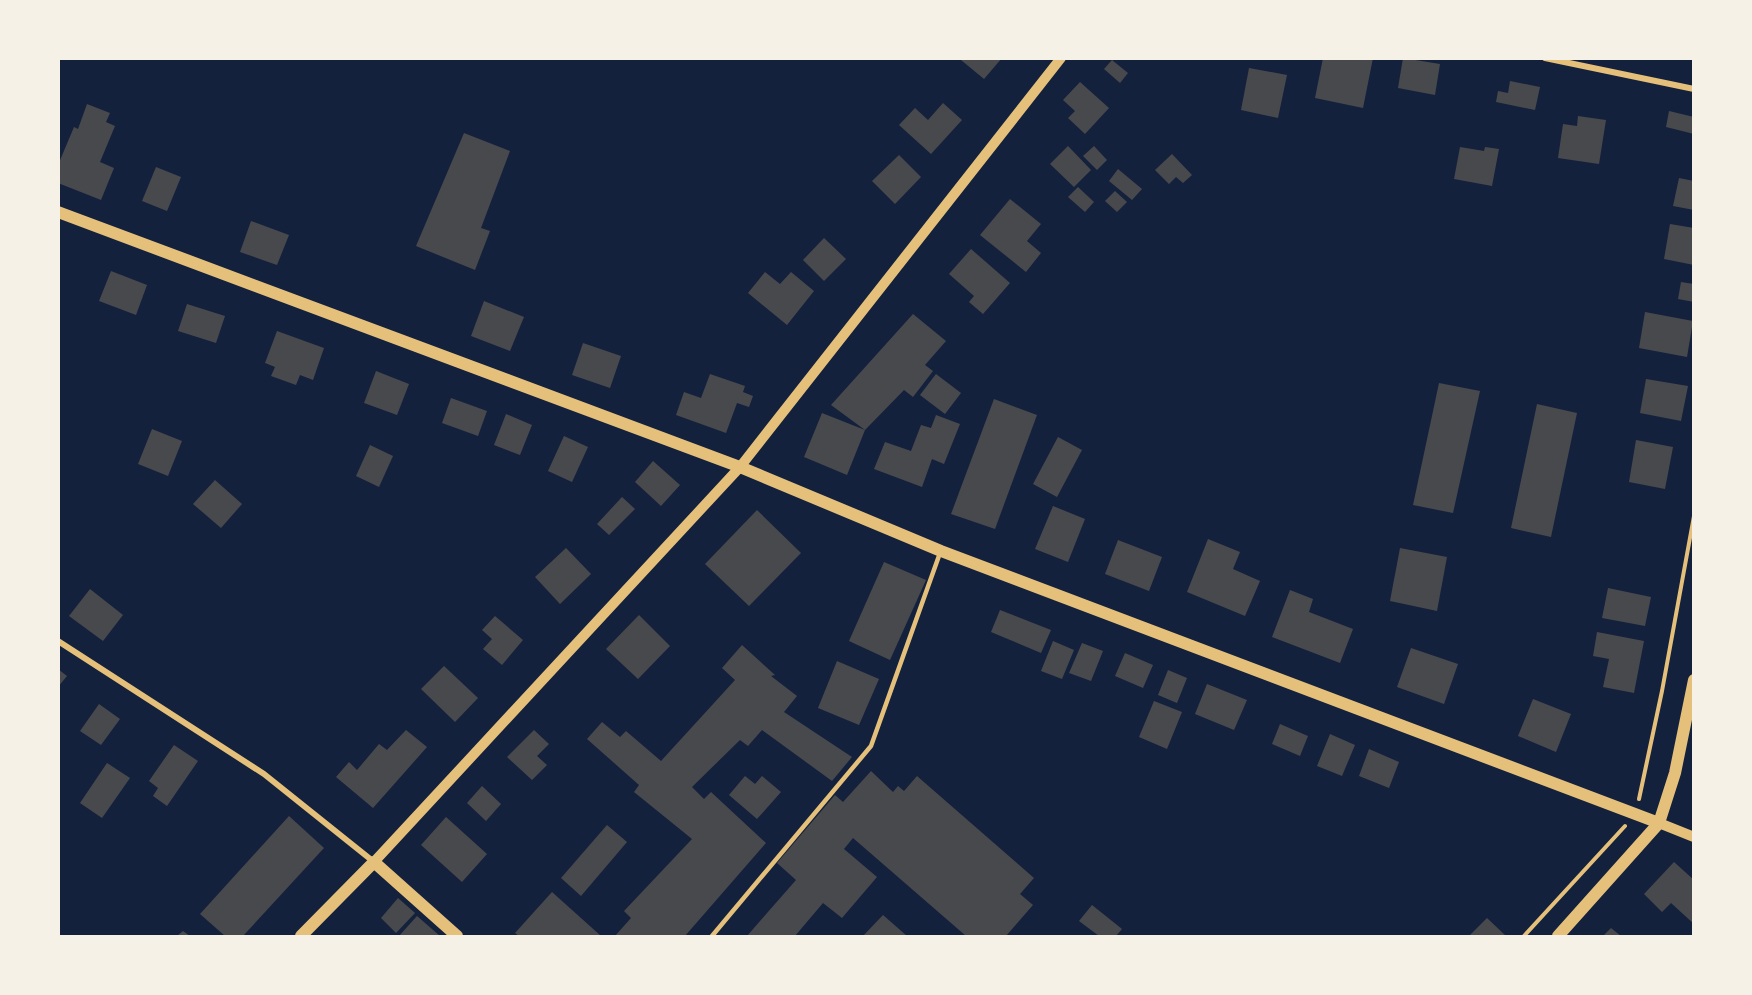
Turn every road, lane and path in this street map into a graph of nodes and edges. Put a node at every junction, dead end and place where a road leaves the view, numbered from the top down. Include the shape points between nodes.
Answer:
1 (1061, 58) edge
2 (1545, 58) edge
3 (1694, 89) edge
4 (58, 212) edge
5 (740, 466) junction
6 (1694, 516) edge
7 (941, 551) junction
8 (58, 641) edge
9 (1694, 680) edge
10 (1636, 814) junction
11 (1659, 823) junction
12 (1694, 837) edge
13 (374, 862) junction
14 (301, 936) edge
15 (457, 936) edge
16 (712, 936) edge
17 (1524, 936) edge
18 (1558, 936) edge

1 - 5 street
2 - 3 street
4 - 5 main road
5 - 7 main road
5 - 13 street
6 - 10 path
7 - 10 main road
7 - 16 lane via 871,747
8 - 13 street via 264,774
9 - 11 main road via 1675,773
10 - 11 main road
10 - 17 path
11 - 12 street
11 - 18 main road
13 - 14 main road
13 - 15 main road

